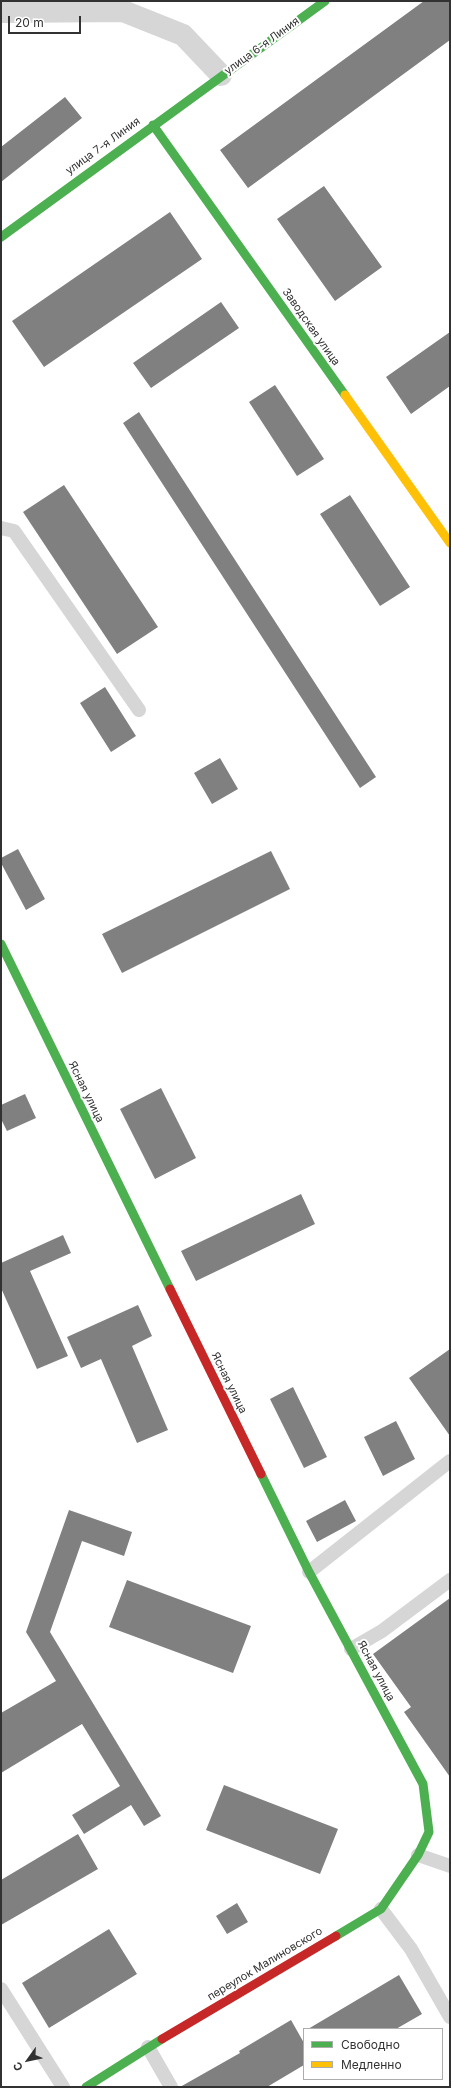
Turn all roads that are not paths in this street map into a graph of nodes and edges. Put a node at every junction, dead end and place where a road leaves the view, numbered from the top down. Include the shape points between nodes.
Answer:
1 (325, 1) edge
2 (1, 12) edge
3 (220, 76) junction
4 (153, 125) junction
5 (1, 237) edge
6 (1, 528) edge
7 (450, 542) edge
8 (139, 710) dead end
9 (1, 944) edge
10 (450, 1461) edge
11 (309, 1572) junction
12 (450, 1580) edge
13 (351, 1648) junction
14 (429, 1832) joint
15 (418, 1855) junction
16 (450, 1866) edge
17 (381, 1908) junction
18 (1, 1989) edge
19 (450, 2017) edge
20 (148, 2047) junction
21 (63, 2087) edge
22 (86, 2087) edge
23 (171, 2087) edge

1 - 3 street, улица 6-я Линия
2 - 3 street, улица 6-я Линия via 122,11 183,35
3 - 4 street, улица 7-я Линия
4 - 5 street, улица 7-я Линия
4 - 7 street, Заводская улица
6 - 8 lane via 14,531
9 - 11 street, Ясная улица
10 - 11 lane
11 - 13 street, Ясная улица
12 - 13 lane via 382,1631
13 - 14 street, Ясная улица via 423,1784
14 - 15 street, переулок Малиновского
15 - 16 lane
15 - 17 street, переулок Малиновского
17 - 19 lane via 411,1950
17 - 20 street, переулок Малиновского
18 - 21 lane
20 - 22 street, переулок Малиновского
20 - 23 lane

